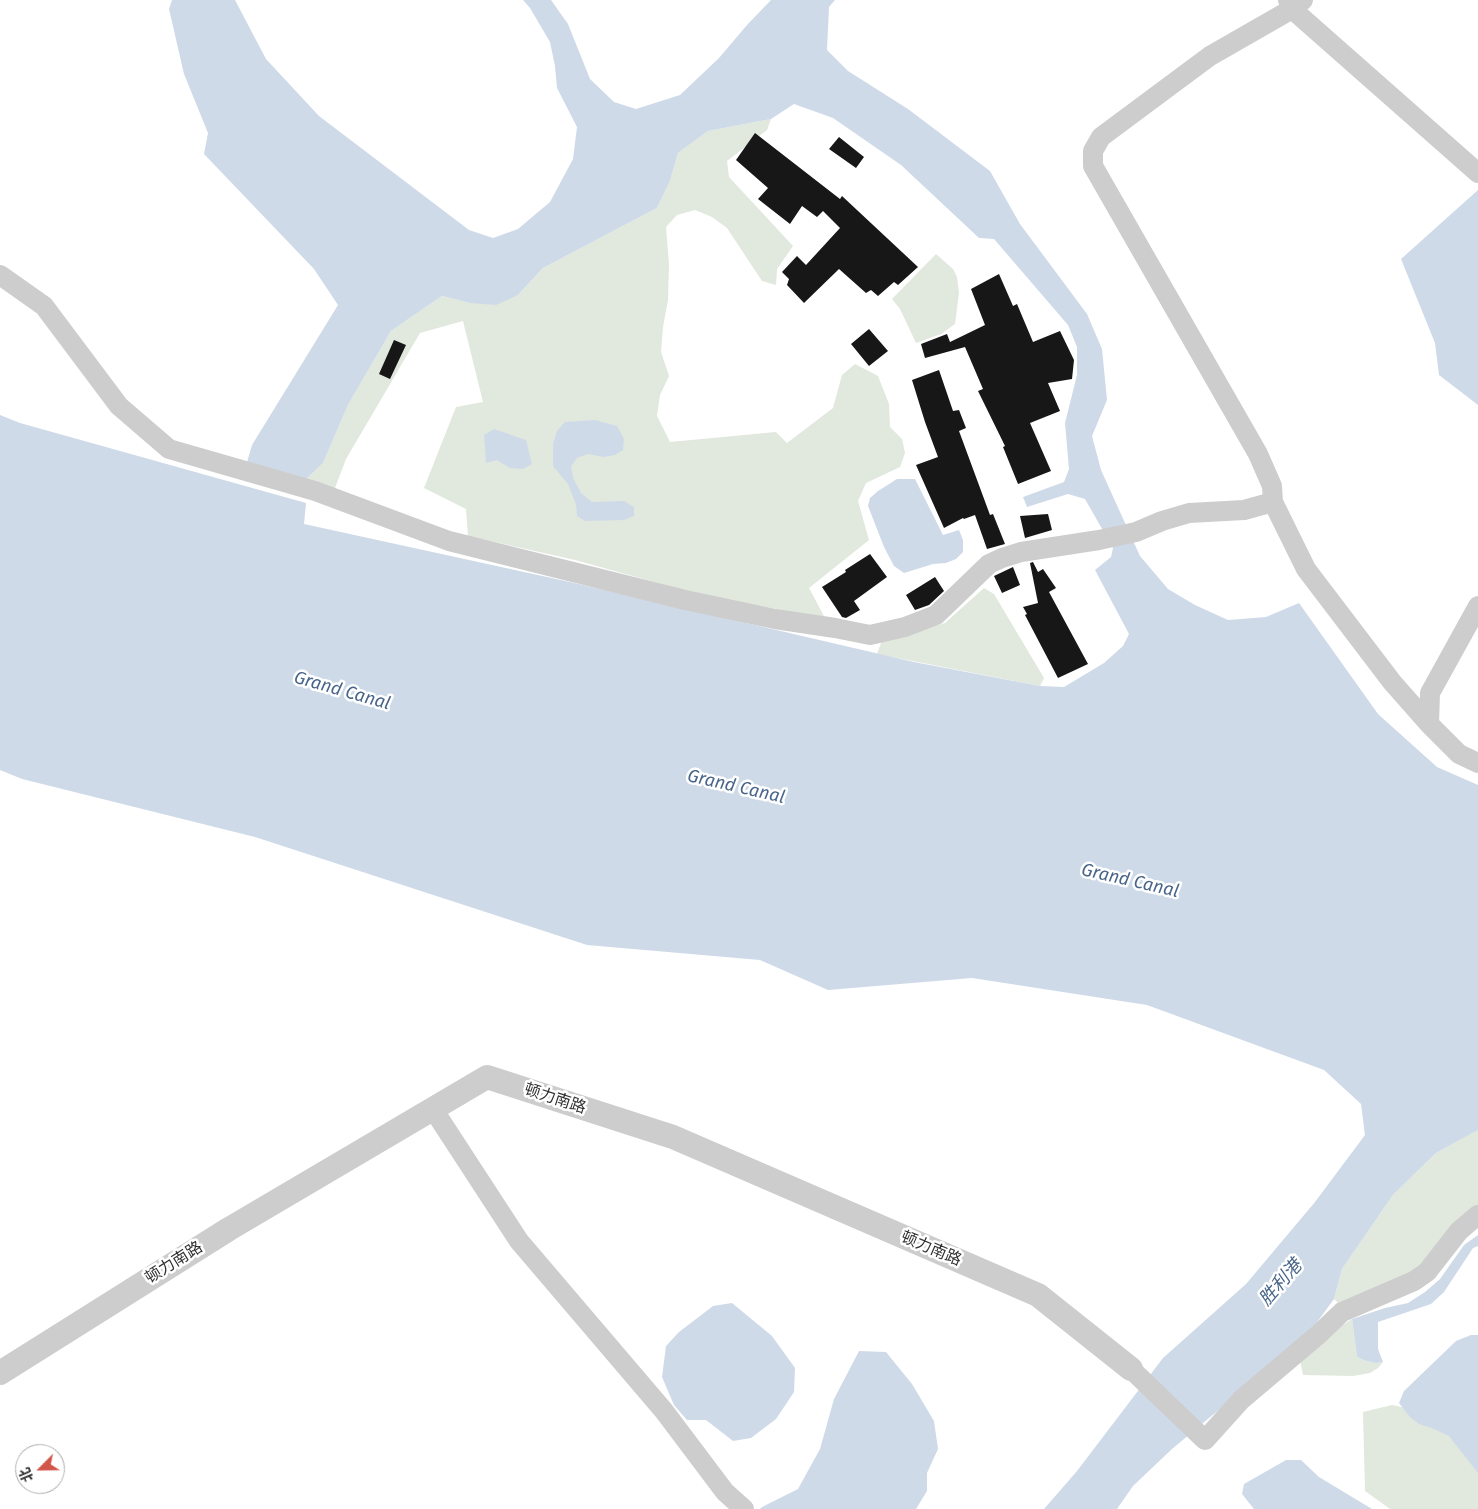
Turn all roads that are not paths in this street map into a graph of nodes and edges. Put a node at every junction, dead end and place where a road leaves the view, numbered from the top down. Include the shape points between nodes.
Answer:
1 (1294, 3) edge
2 (1478, 173) edge
3 (0, 275) edge
4 (1273, 502) junction
5 (1478, 606) edge
6 (1429, 724) junction
7 (1478, 763) edge
8 (433, 1109) junction
9 (1478, 1215) edge
10 (1131, 1370) joint
11 (0, 1373) edge
12 (744, 1509) edge

1 - 2 street
1 - 4 street via 1210,56 1101,137 1093,151 1093,166 1258,454 1272,486
3 - 4 street via 44,306 118,406 169,449 315,491 449,541 775,619 870,635 905,627 936,614 990,564 1002,558 1136,532 1189,514 1244,510
4 - 6 street via 1306,569 1392,682
5 - 6 street via 1430,693
6 - 7 street via 1459,754
8 - 10 street, 顿力南路 via 487,1077 673,1137 1038,1295
8 - 11 street, 顿力南路 via 229,1229
8 - 12 street via 519,1241 664,1411 725,1492
9 - 10 street via 1459,1231 1427,1272 1414,1281 1342,1312 1241,1400 1205,1440

